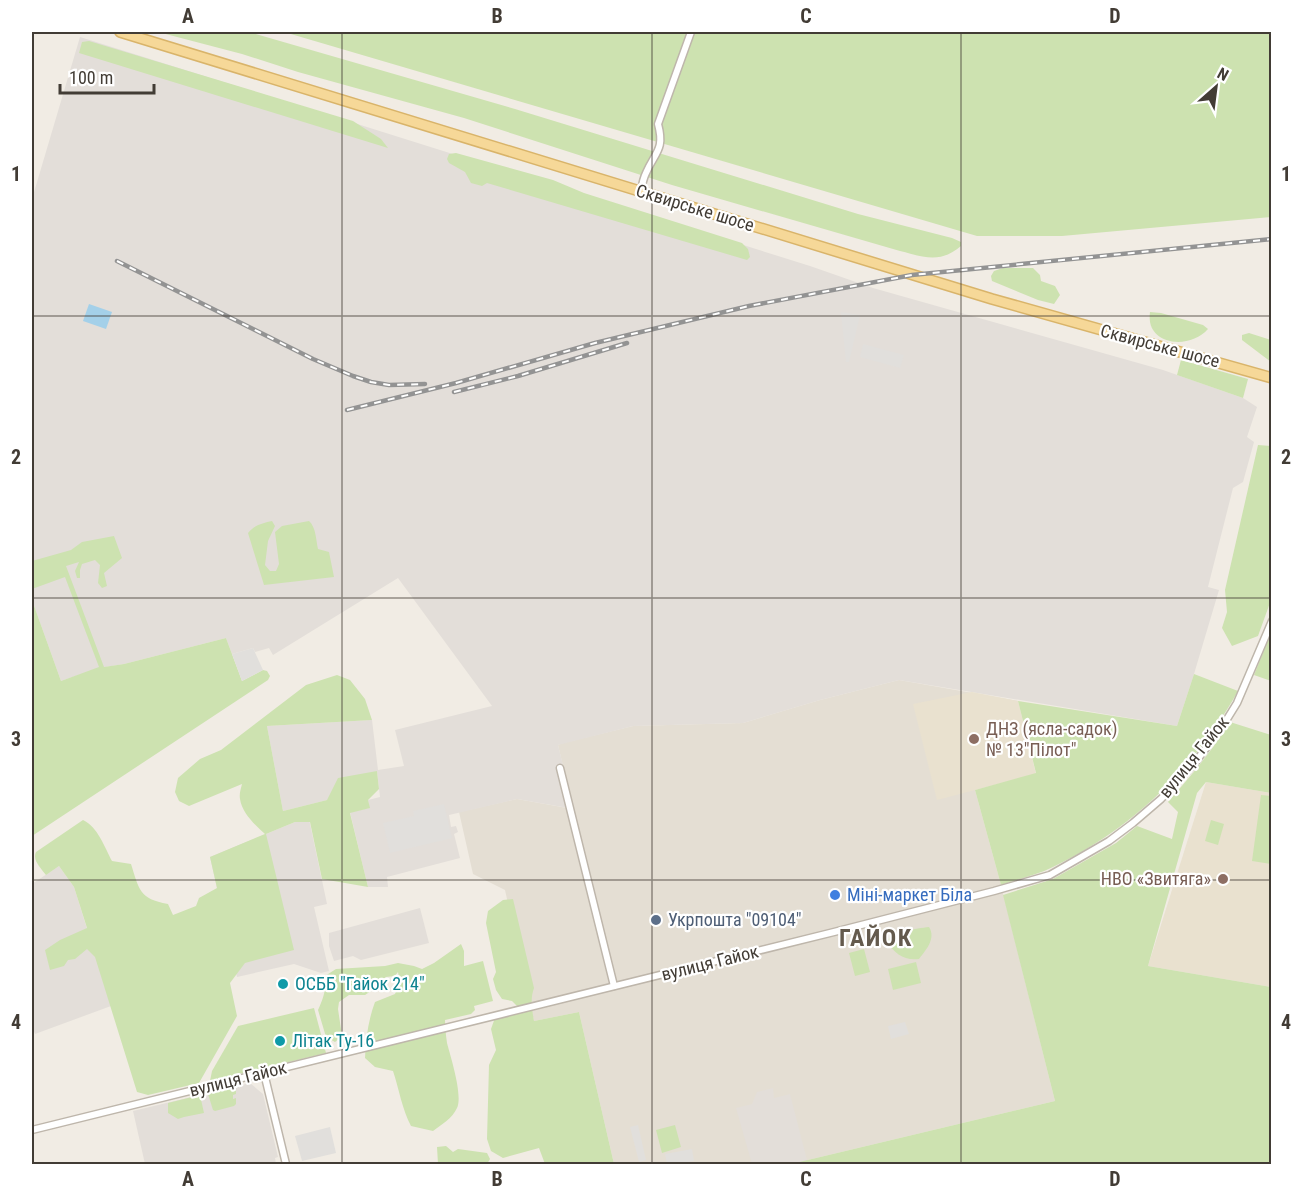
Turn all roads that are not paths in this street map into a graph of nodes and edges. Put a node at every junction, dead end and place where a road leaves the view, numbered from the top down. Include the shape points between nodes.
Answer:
1 (120, 32) edge
2 (691, 32) edge
3 (641, 191) junction
4 (1272, 378) edge
5 (1272, 621) edge
6 (560, 768) dead end
7 (614, 986) junction
8 (264, 1073) junction
9 (32, 1130) edge
10 (286, 1164) edge

1 - 3 main road, Сквирське шосе
2 - 3 street via 658,124 658,154 645,175
3 - 4 main road, Сквирське шосе via 992,299
5 - 7 street, вулиця Гайок via 1237,703 1194,764 1133,823 1050,875
6 - 7 street
7 - 8 street, вулиця Гайок
8 - 9 street, вулиця Гайок
8 - 10 street

